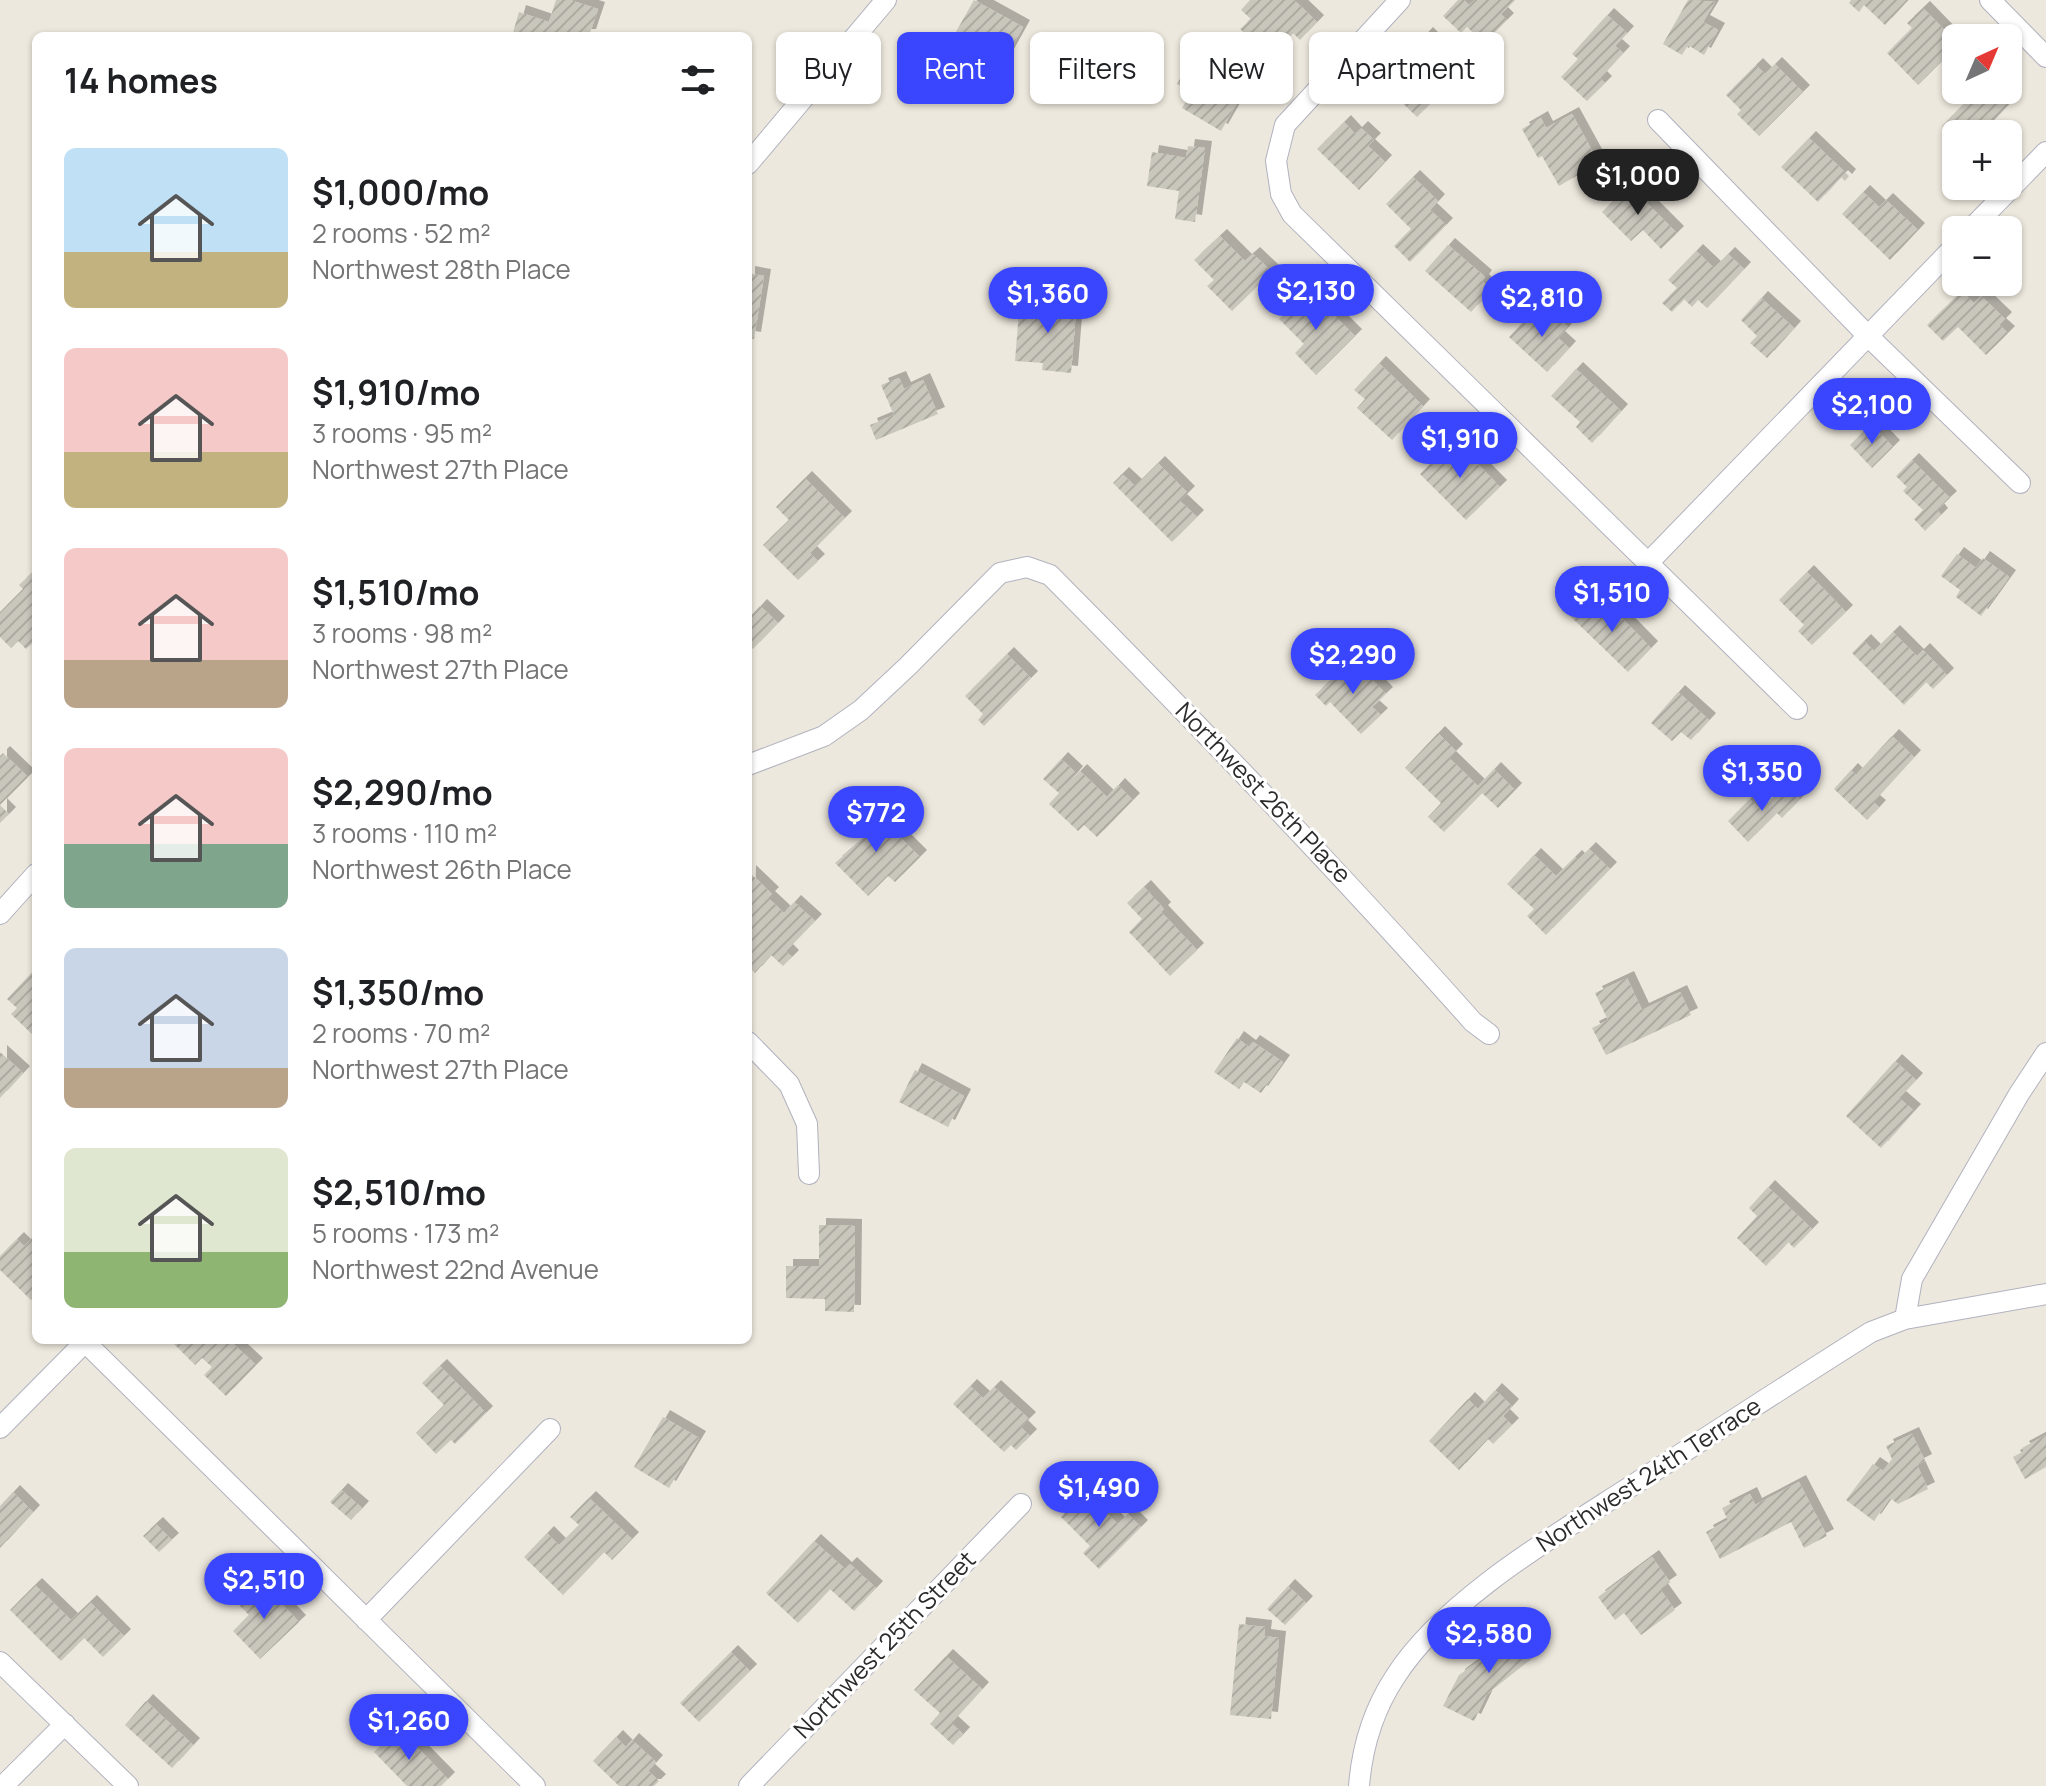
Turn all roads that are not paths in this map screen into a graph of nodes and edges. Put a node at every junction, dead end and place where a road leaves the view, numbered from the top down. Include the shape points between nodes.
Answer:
1 (886, 0) edge
2 (1400, 0) edge
3 (1990, 0) edge
4 (2046, 57) edge
5 (1658, 120) dead end
6 (2046, 152) edge
7 (752, 159) edge
8 (1984, 216) edge
9 (1942, 259) edge
10 (1868, 336) junction
11 (2020, 483) dead end
12 (1647, 564) junction
13 (1797, 709) dead end
14 (752, 763) edge
15 (32, 878) edge
16 (0, 914) edge
17 (1489, 1034) dead end
18 (752, 1046) edge
19 (2046, 1053) edge
20 (809, 1174) dead end
21 (2046, 1294) edge
22 (1905, 1319) junction
23 (83, 1344) edge
24 (89, 1344) edge
25 (0, 1428) edge
26 (550, 1429) dead end
27 (1021, 1504) dead end
28 (366, 1620) junction
29 (0, 1662) edge
30 (65, 1724) junction
31 (3, 1786) edge
32 (128, 1786) edge
33 (535, 1786) edge
34 (749, 1786) edge
35 (1359, 1786) edge

1 - 7 street
2 - 12 street via 1285,125 1276,161 1281,194 1292,214
3 - 4 street
5 - 10 street
6 - 8 street
9 - 10 street
10 - 11 street
10 - 12 street
12 - 13 street
14 - 17 street, Northwest 26th Place via 824,736 861,710 1000,573 1027,567 1050,575
15 - 16 street
18 - 20 street via 789,1084 807,1124
19 - 22 street via 1912,1279
21 - 22 street, Northwest 24th Terrace
22 - 35 street, Northwest 24th Terrace via 1832,1356 1480,1589 1424,1640 1395,1677 1374,1718
23 - 25 street
24 - 28 street
26 - 28 street
27 - 34 street, Northwest 25th Street
28 - 33 street
29 - 30 street
30 - 31 street
30 - 32 street

